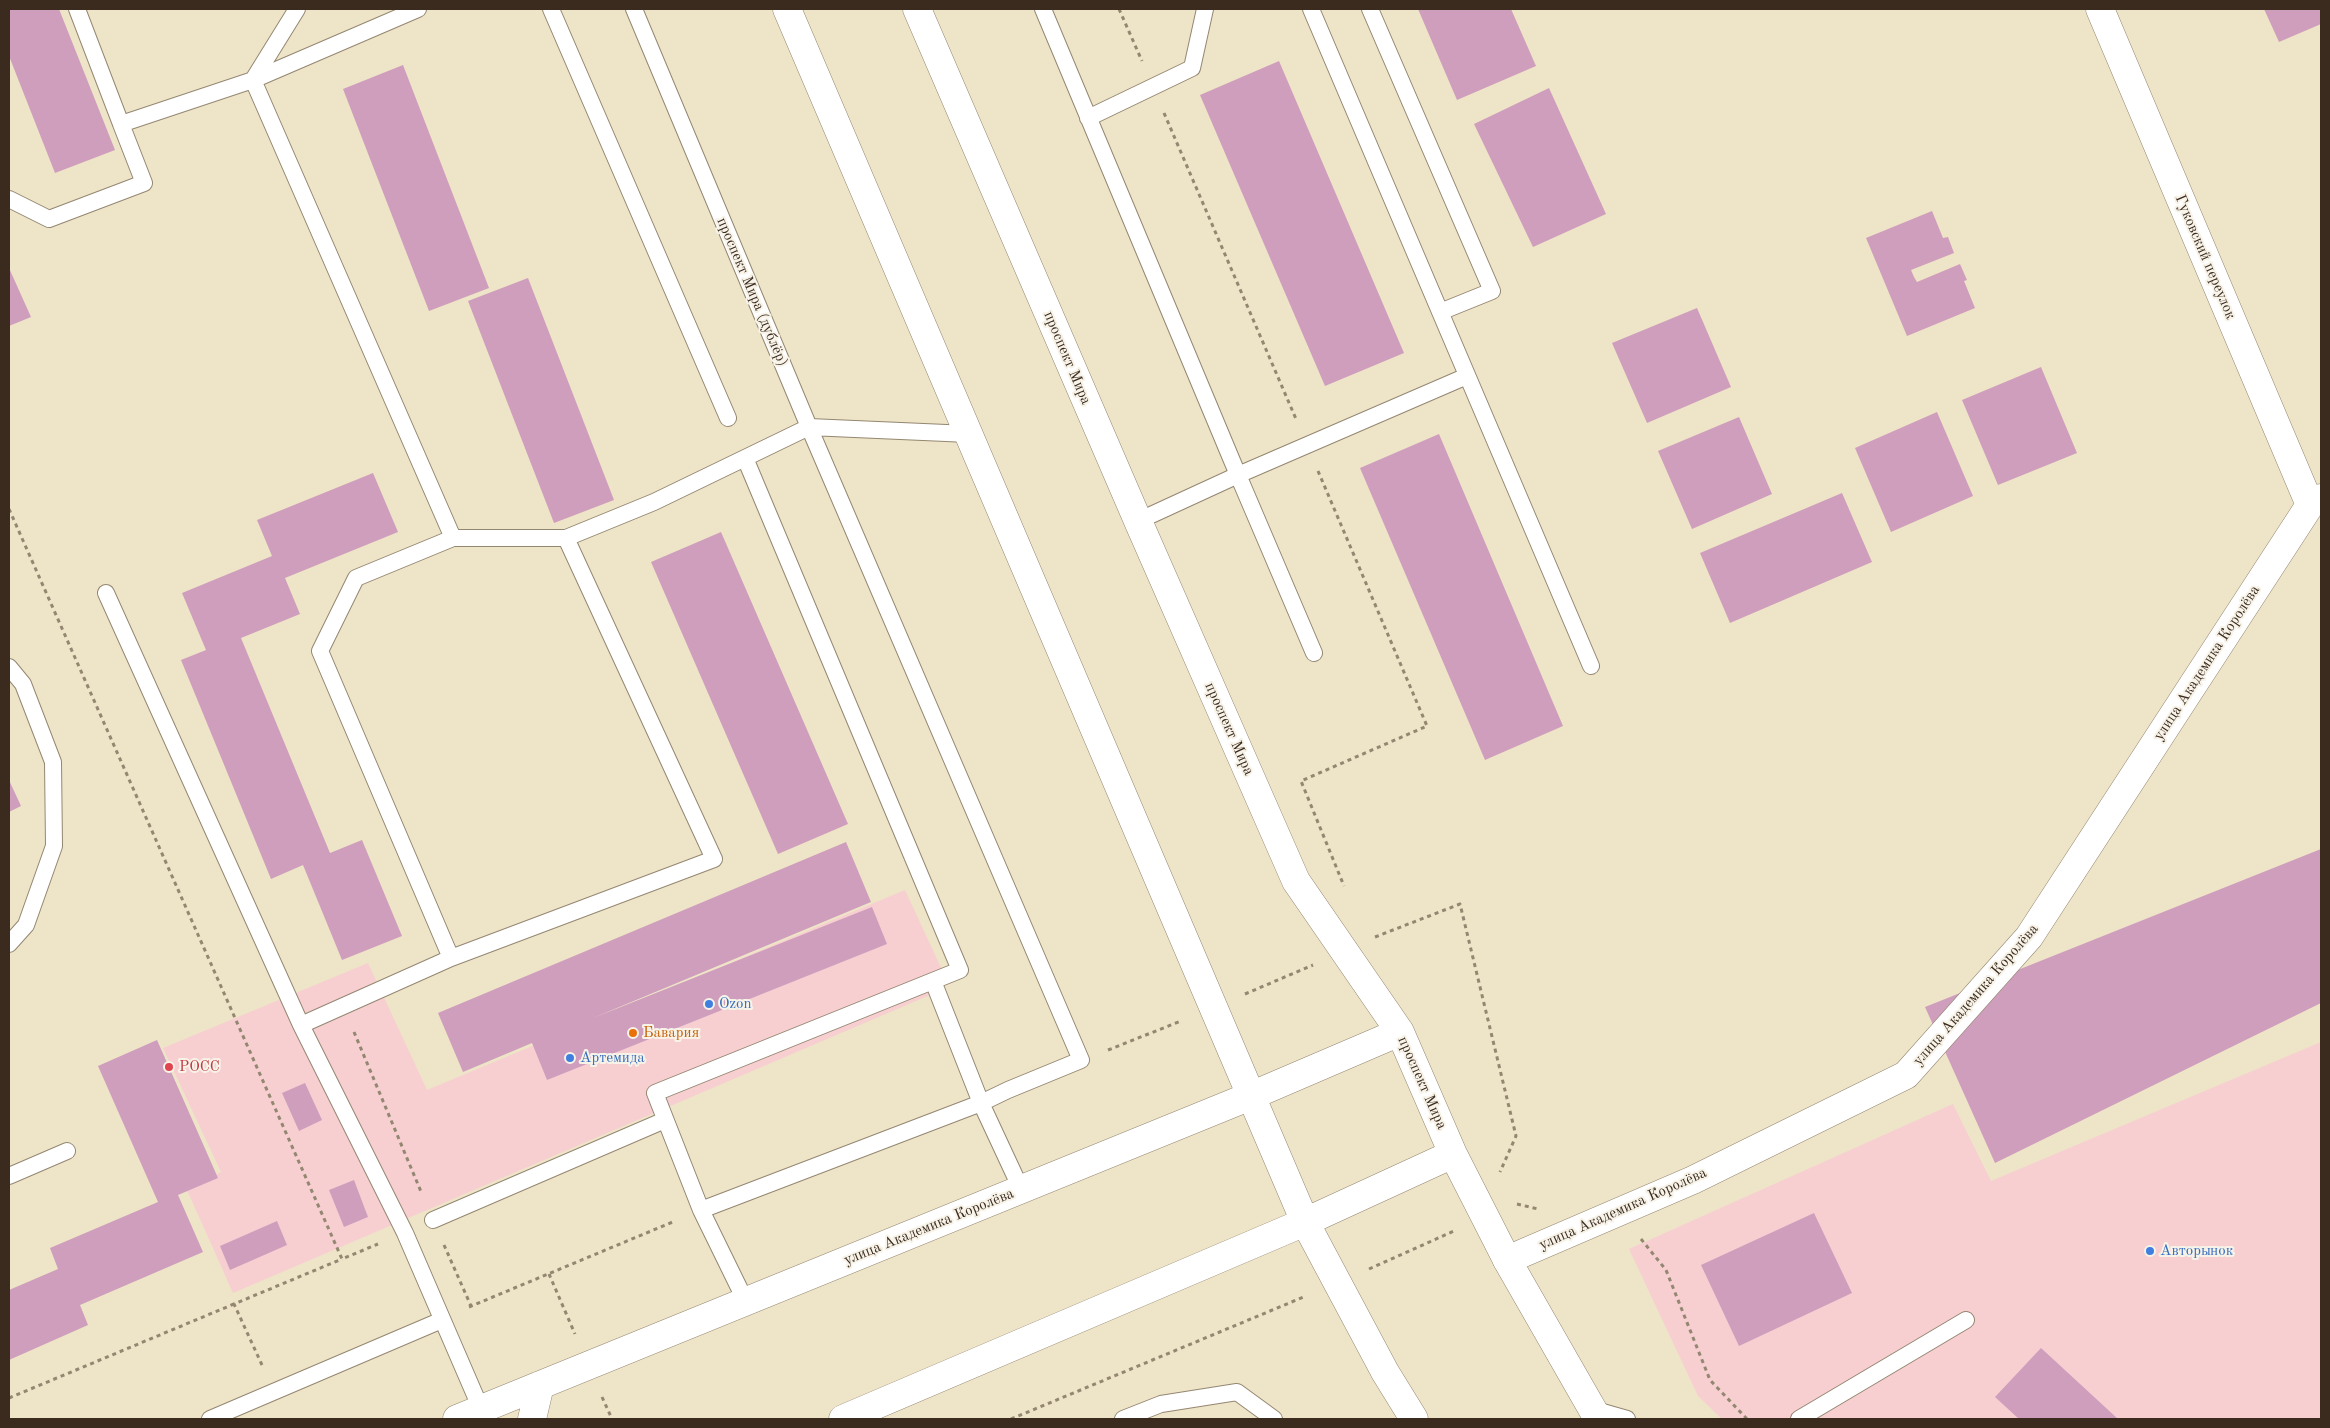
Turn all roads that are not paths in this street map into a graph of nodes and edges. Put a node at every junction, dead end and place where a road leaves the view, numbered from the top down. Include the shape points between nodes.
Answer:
1 (77, 9) edge
2 (297, 9) edge
3 (418, 9) edge
4 (551, 9) edge
5 (634, 9) edge
6 (786, 9) edge
7 (917, 9) edge
8 (1043, 9) edge
9 (1205, 9) edge
10 (1311, 9) edge
11 (1370, 9) edge
12 (2100, 9) edge
13 (253, 80) junction
14 (1088, 118) junction
15 (121, 124) junction
16 (9, 199) edge
17 (1440, 312) junction
18 (1467, 376) junction
19 (728, 418) dead end
20 (809, 427) junction
21 (969, 434) junction
22 (745, 458) junction
23 (1238, 475) junction
24 (2316, 501) edge
25 (1138, 521) junction
26 (453, 538) junction
27 (566, 538) junction
28 (106, 593) dead end
29 (1314, 653) dead end
30 (1592, 666) dead end
31 (9, 667) edge
32 (9, 944) edge
33 (451, 958) junction
34 (933, 981) junction
35 (301, 1025) junction
36 (1400, 1032) junction
37 (1253, 1095) junction
38 (982, 1103) junction
39 (666, 1120) junction
40 (67, 1150) dead end
41 (1453, 1154) junction
42 (9, 1176) edge
43 (1021, 1189) junction
44 (701, 1210) junction
45 (434, 1220) road end
46 (1305, 1222) junction
47 (1507, 1260) junction
48 (746, 1302) junction
49 (442, 1320) junction
50 (1966, 1320) dead end
51 (540, 1385) junction
52 (469, 1414) edge
53 (1595, 1414) edge
54 (210, 1419) edge
55 (532, 1419) edge
56 (843, 1419) edge
57 (1122, 1419) edge
58 (1274, 1419) edge
59 (1414, 1419) edge
60 (1627, 1419) edge
61 (1799, 1419) edge

1 - 15 lane
2 - 13 lane
3 - 13 lane
4 - 19 lane
5 - 20 lane, проспект Мира (дублёр)
6 - 21 street
7 - 25 street, проспект Мира
8 - 14 lane
9 - 14 lane via 1192,68
10 - 17 lane
11 - 17 lane via 1492,291
12 - 24 street, Гуковский переулок
13 - 15 lane
13 - 26 lane
14 - 23 lane
15 - 16 lane via 144,183 49,219
17 - 18 lane
18 - 23 lane
18 - 30 lane
20 - 21 lane
20 - 22 lane
20 - 38 lane, проспект Мира (дублёр) via 1080,1060
21 - 37 street
22 - 27 lane via 654,502
22 - 34 lane via 960,970
23 - 25 lane
23 - 29 lane
24 - 47 street, улица Академика Королёва via 2029,937 1906,1075 1693,1180
25 - 36 street, проспект Мира via 1296,881
26 - 27 lane
26 - 33 lane via 356,578 320,651
27 - 33 lane via 714,859
28 - 35 lane
31 - 32 lane via 23,684 53,762 54,846 26,925
33 - 35 lane
34 - 38 lane
34 - 39 lane via 655,1093
35 - 49 lane via 405,1233
36 - 37 street, улица Академика Королёва
36 - 41 street, проспект Мира
37 - 43 street, улица Академика Королёва
37 - 46 street
38 - 43 lane
38 - 44 lane
39 - 44 lane
39 - 45 lane
40 - 42 lane
41 - 46 street
41 - 47 street, проспект Мира
43 - 48 street, улица Академика Королёва
44 - 48 lane
46 - 56 street
46 - 59 street via 1385,1372
47 - 53 street, проспект Мира
48 - 51 street, улица Академика Королёва
49 - 52 lane
49 - 54 lane
50 - 61 lane
51 - 52 street, улица Академика Королёва
51 - 55 street
53 - 60 lane
57 - 58 lane via 1160,1404 1237,1392

